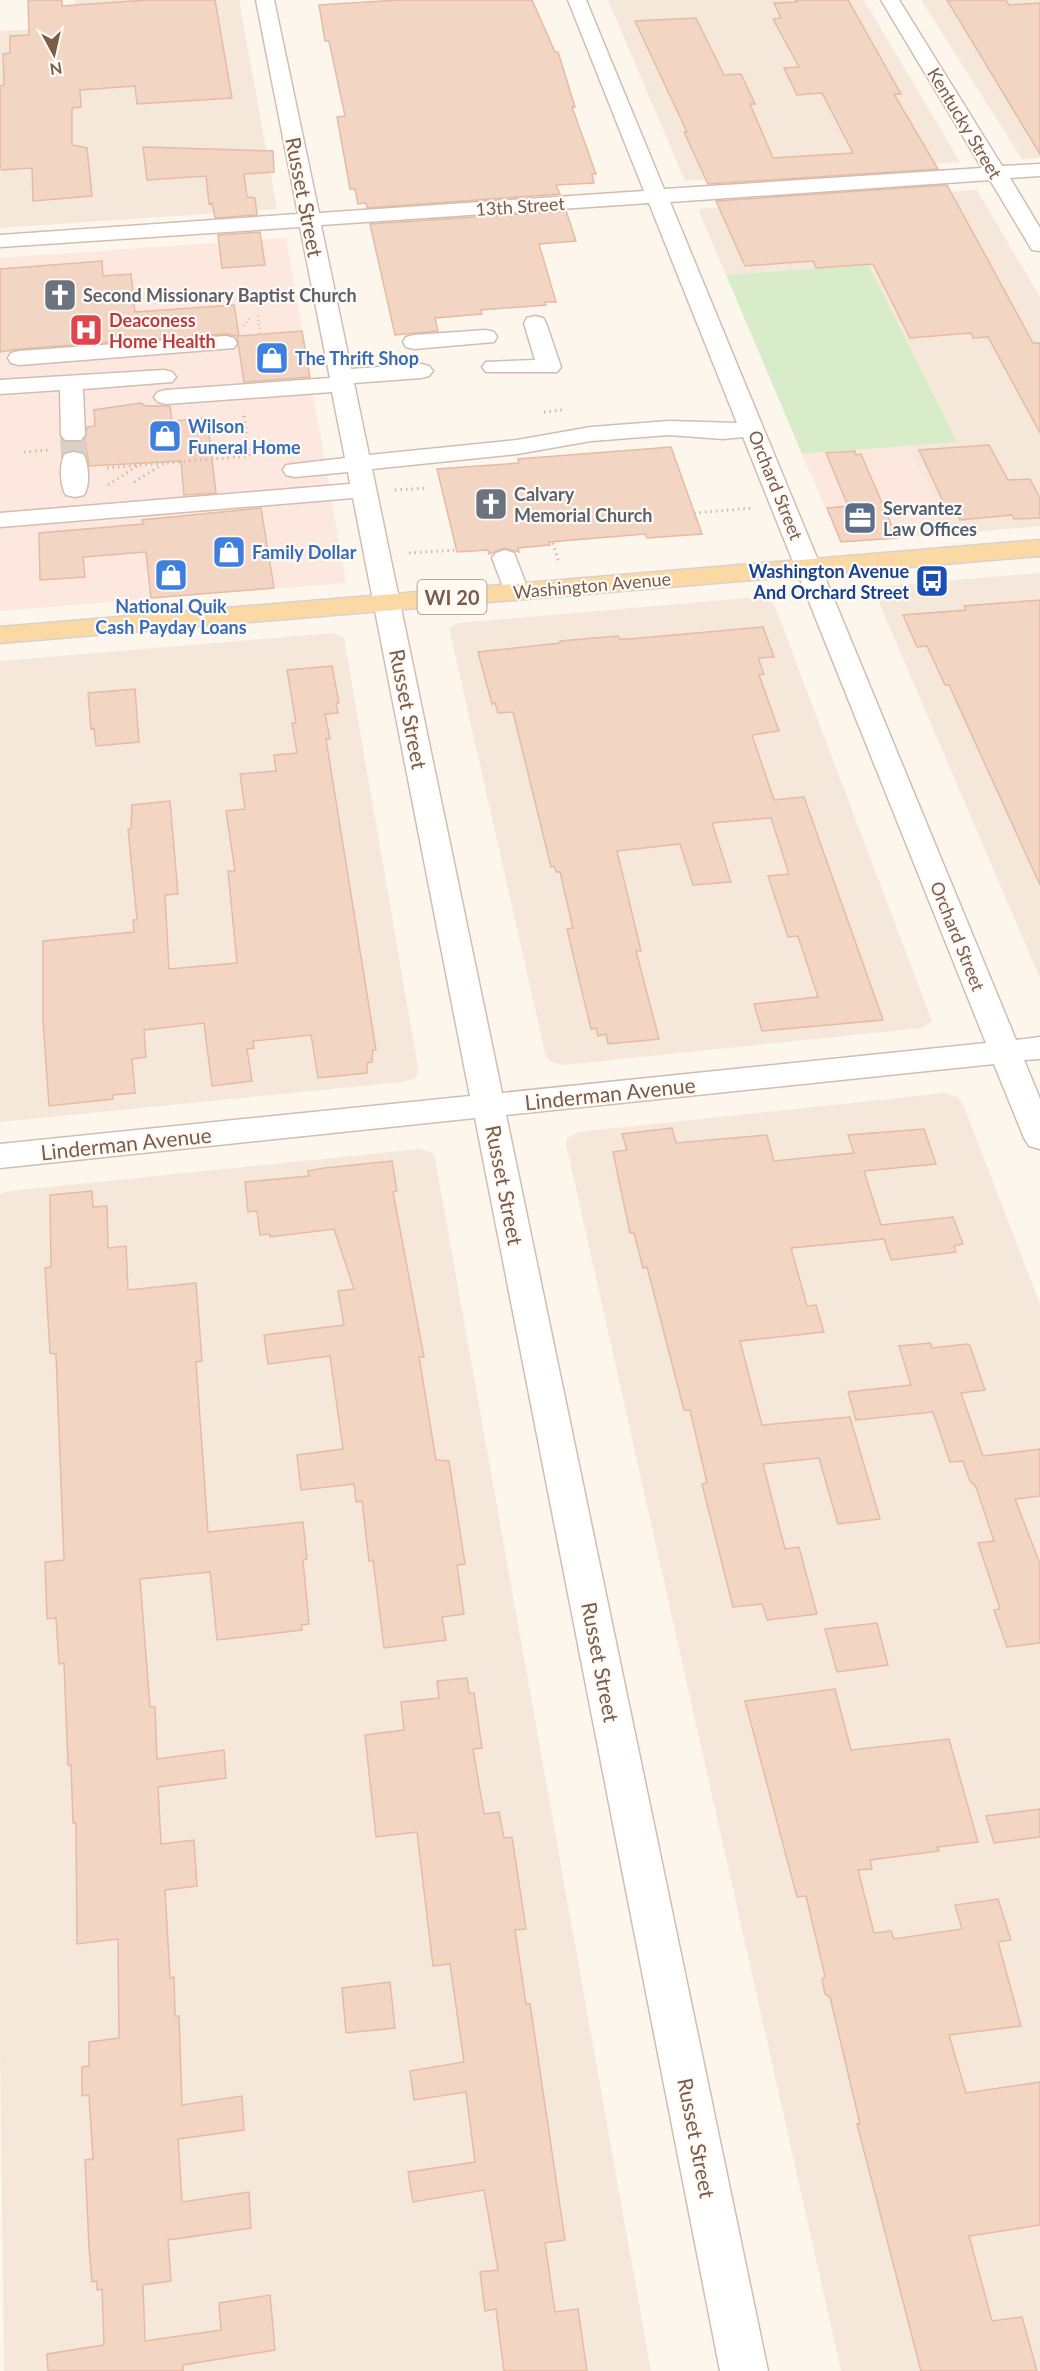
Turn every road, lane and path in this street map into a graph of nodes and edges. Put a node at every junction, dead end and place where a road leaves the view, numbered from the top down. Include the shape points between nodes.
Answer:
1 (265, 0) edge
2 (577, 0) edge
3 (890, 0) edge
4 (1040, 170) edge
5 (996, 173) junction
6 (657, 196) junction
7 (310, 220) junction
8 (0, 242) edge
9 (1040, 245) edge
10 (258, 316) dead end
11 (535, 323) dead end
12 (261, 334) dead end
13 (486, 337) dead end
14 (414, 342) dead end
15 (226, 343) dead end
16 (19, 358) dead end
17 (494, 367) dead end
18 (421, 371) dead end
19 (342, 380) junction
20 (71, 383) junction
21 (0, 387) edge
22 (243, 415) dead end
23 (753, 429) junction
24 (163, 463) junction
25 (137, 465) junction
26 (105, 468) dead end
27 (295, 470) dead end
28 (362, 477) junction
29 (127, 486) dead end
30 (103, 488) dead end
31 (75, 490) dead end
32 (783, 505) junction
33 (694, 513) dead end
34 (0, 520) edge
35 (553, 543) dead end
36 (1040, 548) edge
37 (456, 550) dead end
38 (378, 556) junction
39 (505, 558) dead end
40 (560, 567) dead end
41 (808, 567) junction
42 (516, 592) junction
43 (387, 602) junction
44 (0, 635) edge
45 (1040, 1048) edge
46 (1005, 1052) junction
47 (489, 1105) junction
48 (1040, 1138) edge
49 (0, 1156) edge
50 (744, 2371) edge

1 - 7 street, Russet Street
2 - 6 street, Orchard Street
3 - 5 street, Kentucky Street
4 - 5 street, 13th Street
5 - 6 street, 13th Street
5 - 9 street, Kentucky Street
6 - 7 street, 13th Street
6 - 23 street, Orchard Street
7 - 8 street, 13th Street
7 - 19 street, Russet Street
10 - 12 path
11 - 17 street via 549,367
13 - 14 street
15 - 16 street
18 - 19 street
19 - 20 street via 165,387
19 - 28 street, Russet Street
20 - 21 street
20 - 31 street
22 - 24 path via 249,456
23 - 28 street via 600,449 517,447
23 - 32 street, Orchard Street
24 - 25 path
24 - 29 path
25 - 26 path
25 - 30 path
27 - 28 street
28 - 34 street
28 - 38 street, Russet Street
32 - 33 path
32 - 41 street, Orchard Street
35 - 40 path
36 - 41 main road, Washington Avenue / WI 20
37 - 38 path
38 - 43 street, Russet Street
39 - 42 street
41 - 42 main road, Washington Avenue / WI 20
41 - 46 street, Orchard Street
42 - 43 main road, Washington Avenue / WI 20
43 - 44 main road, Washington Avenue / WI 20
43 - 47 street, Russet Street
45 - 46 street, Linderman Avenue
46 - 47 street, Linderman Avenue
46 - 48 street, Orchard Street
47 - 49 street, Linderman Avenue
47 - 50 street, Russet Street

